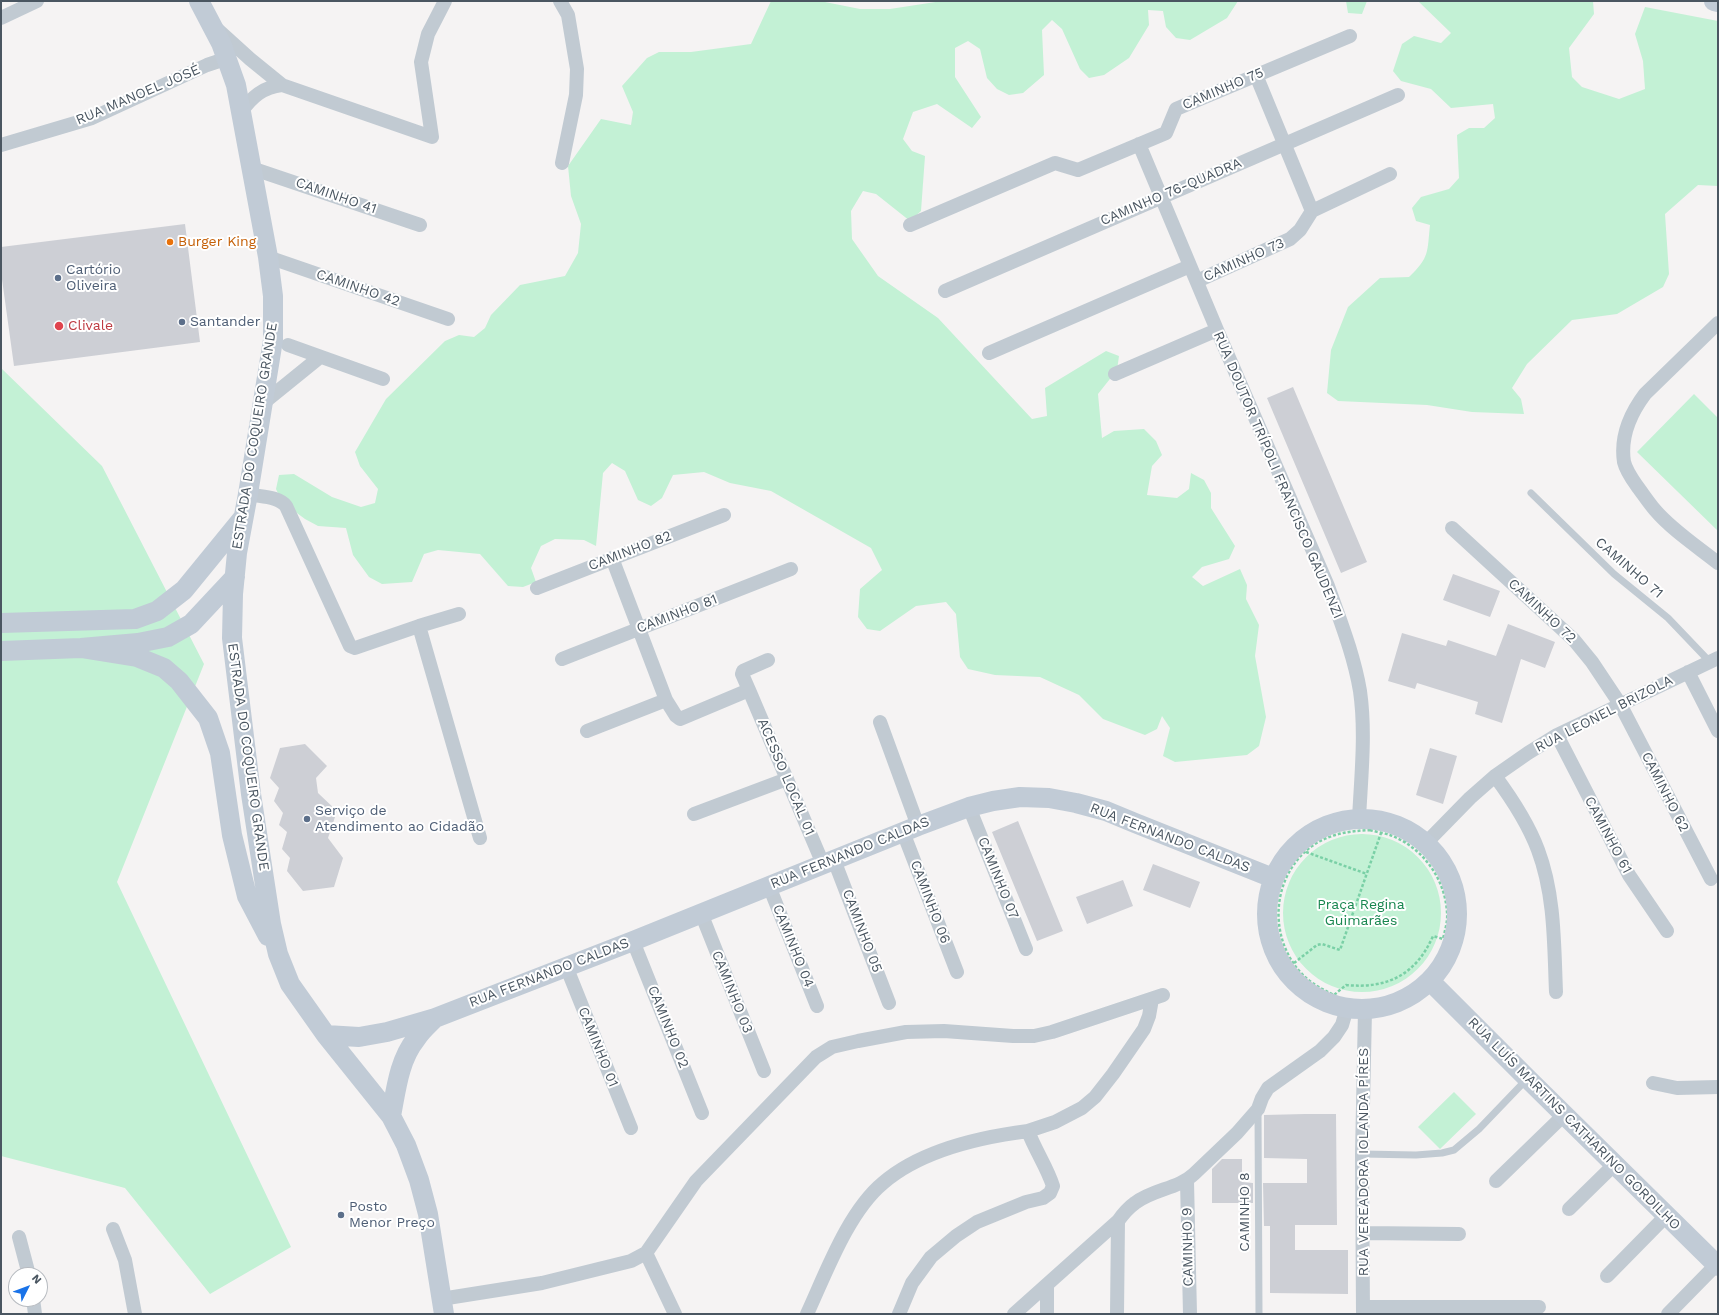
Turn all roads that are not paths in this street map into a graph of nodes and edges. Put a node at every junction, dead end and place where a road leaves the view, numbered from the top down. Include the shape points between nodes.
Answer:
1 (37, 1) edge
2 (445, 1) edge
3 (560, 1) edge
4 (1714, 1) edge
5 (1718, 2) edge
6 (206, 10) edge
7 (1, 18) edge
8 (1350, 36) dead end
9 (228, 58) junction
10 (1256, 75) junction
11 (282, 85) junction
12 (1398, 95) dead end
13 (241, 112) junction
14 (1139, 144) junction
15 (1284, 144) junction
16 (1, 145) edge
17 (562, 163) dead end
18 (251, 168) junction
19 (1390, 174) dead end
20 (1161, 196) junction
21 (1312, 211) junction
22 (420, 225) dead end
23 (910, 225) dead end
24 (268, 257) junction
25 (1190, 266) junction
26 (1197, 281) junction
27 (944, 291) dead end
28 (448, 319) dead end
29 (1718, 323) edge
30 (1217, 330) junction
31 (288, 345) dead end
32 (988, 353) dead end
33 (320, 357) junction
34 (1115, 374) dead end
35 (383, 379) dead end
36 (262, 404) junction
37 (1531, 493) dead end
38 (248, 494) junction
39 (724, 515) dead end
40 (244, 517) junction
41 (1452, 528) dead end
42 (612, 558) junction
43 (1718, 563) edge
44 (791, 569) dead end
45 (235, 577) junction
46 (536, 588) dead end
47 (459, 614) dead end
48 (1, 623) edge
49 (419, 626) junction
50 (639, 629) junction
51 (81, 648) junction
52 (1, 651) edge
53 (562, 659) dead end
54 (768, 660) dead end
55 (1714, 660) edge
56 (1688, 672) junction
57 (749, 690) junction
58 (666, 700) junction
59 (1620, 704) junction
60 (880, 722) dead end
61 (587, 731) dead end
62 (1718, 731) edge
63 (1557, 734) junction
64 (1495, 776) junction
65 (787, 779) junction
66 (969, 807) junction
67 (694, 814) dead end
68 (1359, 819) junction
69 (910, 829) junction
70 (480, 838) dead end
71 (1414, 840) junction
72 (828, 862) junction
73 (1273, 878) junction
74 (1711, 879) dead end
75 (769, 886) junction
76 (701, 913) junction
77 (1667, 931) dead end
78 (633, 941) junction
79 (1026, 949) dead end
80 (278, 954) junction
81 (566, 966) junction
82 (957, 972) dead end
83 (1430, 981) junction
84 (1556, 992) dead end
85 (889, 1003) dead end
86 (817, 1006) dead end
87 (1356, 1009) junction
88 (435, 1018) junction
89 (387, 1032) junction
90 (326, 1035) junction
91 (406, 1054) junction
92 (764, 1071) dead end
93 (1528, 1079) junction
94 (1654, 1083) dead end
95 (1718, 1087) edge
96 (1258, 1109) junction
97 (702, 1113) dead end
98 (1564, 1115) junction
99 (391, 1116) junction
100 (631, 1128) dead end
101 (1028, 1131) junction
102 (1362, 1154) junction
103 (1615, 1164) junction
104 (1187, 1181) junction
105 (1496, 1181) dead end
106 (1569, 1209) dead end
107 (1666, 1216) junction
108 (1118, 1221) junction
109 (113, 1229) dead end
110 (1363, 1233) junction
111 (1458, 1234) dead end
112 (19, 1237) dead end
113 (646, 1253) junction
114 (1717, 1266) edge
115 (27, 1267) edge
116 (1607, 1276) dead end
117 (1047, 1286) junction
118 (442, 1306) edge
119 (1539, 1307) dead end
120 (1363, 1311) edge
121 (135, 1314) edge
122 (675, 1314) edge
123 (807, 1314) edge
124 (899, 1314) edge
125 (1014, 1314) edge
126 (1047, 1314) edge
127 (1117, 1314) edge
128 (1190, 1314) edge
129 (1259, 1314) edge
130 (1668, 1314) edge

1 - 7 street
2 - 11 street via 428,34 421,62 432,137
3 - 17 street via 568,14 577,69 576,96
4 - 5 main road
6 - 9 main road, ESTRADA DO COQUEIRO GRANDE
6 - 11 street via 250,59
8 - 10 street, CAMINHO 75
9 - 13 main road, ESTRADA DO COQUEIRO GRANDE
9 - 16 street, RUA MANOEL JOSÉ via 207,65 92,118
10 - 14 street, CAMINHO 75 via 1176,109 1166,133
10 - 15 street
11 - 13 street via 263,90 252,98
12 - 15 street, CAMINHO 76-QUADRA
13 - 18 main road, ESTRADA DO COQUEIRO GRANDE
14 - 20 street, RUA DOUTOR TRÍPOLI FRANCISCO GAUDENZI
14 - 23 street, CAMINHO 75 via 1078,170 1055,163
15 - 20 street, CAMINHO 76-QUADRA
15 - 21 street
18 - 22 street, CAMINHO 41
18 - 24 main road, ESTRADA DO COQUEIRO GRANDE
19 - 21 street
20 - 25 street, RUA DOUTOR TRÍPOLI FRANCISCO GAUDENZI
20 - 27 street, CAMINHO 76-QUADRA
21 - 26 street, CAMINHO 73 via 1290,239
24 - 28 street, CAMINHO 42
24 - 36 main road, ESTRADA DO COQUEIRO GRANDE via 274,296 274,326
25 - 26 street, RUA DOUTOR TRÍPOLI FRANCISCO GAUDENZI
25 - 32 street, CAMINHO 73
26 - 30 street, RUA DOUTOR TRÍPOLI FRANCISCO GAUDENZI
29 - 43 street via 1645,394 1635,407 1624,436 1623,449 1625,463 1633,480 1656,511
30 - 34 street
30 - 68 street, RUA DOUTOR TRÍPOLI FRANCISCO GAUDENZI via 1341,621 1360,691 1363,742
31 - 33 street
33 - 35 street
33 - 36 street
36 - 38 main road, ESTRADA DO COQUEIRO GRANDE
37 - 55 lane, CAMINHO 71 via 1614,574
38 - 40 main road, ESTRADA DO COQUEIRO GRANDE
38 - 49 street via 277,500 286,506 350,646 355,648
39 - 42 street, CAMINHO 82
40 - 45 main road, ESTRADA DO COQUEIRO GRANDE
40 - 48 main road via 184,590 157,611 136,619
41 - 59 street, CAMINHO 72 via 1574,640
42 - 46 street, CAMINHO 82
42 - 50 street
44 - 50 street, CAMINHO 81
45 - 51 main road via 191,624 168,637 138,643
45 - 80 main road, ESTRADA DO COQUEIRO GRANDE via 232,638 236,684 271,924
47 - 49 street
49 - 70 street
50 - 53 street, CAMINHO 81
50 - 58 street
51 - 52 main road
51 - 80 main road via 137,657 164,668 179,681 208,718 220,753 232,835 247,896
54 - 57 street via 743,671
55 - 56 street, RUA LEONEL BRIZOLA
56 - 59 street, RUA LEONEL BRIZOLA
56 - 62 street
57 - 58 street via 680,719
57 - 65 street, ACESSO LOCAL 01
58 - 61 street
59 - 63 street, RUA LEONEL BRIZOLA
59 - 74 street, CAMINHO 62
60 - 69 street, CAMINHO 06
63 - 64 street, RUA LEONEL BRIZOLA
63 - 77 street, CAMINHO 61 via 1628,875
64 - 71 street, RUA LEONEL BRIZOLA
64 - 84 street via 1526,824 1544,868 1551,908
65 - 67 street
65 - 72 street, ACESSO LOCAL 01
66 - 69 main road, RUA FERNANDO CALDAS
66 - 73 main road, RUA FERNANDO CALDAS via 1020,797 1049,798 1076,803 1128,820
66 - 79 street, CAMINHO 07
68 - 71 main road via 1377,820 1394,825
68 - 73 main road via 1321,828 1305,838 1288,854
69 - 72 main road, RUA FERNANDO CALDAS
69 - 82 street, CAMINHO 06
71 - 83 main road via 1441,862 1451,883 1456,907 1456,931 1452,944 1440,970
72 - 75 main road, RUA FERNANDO CALDAS
72 - 85 street, CAMINHO 05
73 - 87 main road via 1267,902 1267,926 1276,955 1285,971 1302,989 1323,1001
75 - 76 main road, RUA FERNANDO CALDAS
75 - 86 street, CAMINHO 04
76 - 78 main road, RUA FERNANDO CALDAS
76 - 92 street, CAMINHO 03
78 - 81 main road, RUA FERNANDO CALDAS
78 - 97 street, CAMINHO 02
80 - 90 main road, ESTRADA DO COQUEIRO GRANDE via 290,984
81 - 88 main road, RUA FERNANDO CALDAS
81 - 100 street, CAMINHO 01
83 - 87 main road via 1400,1002 1383,1007
83 - 93 main road, RUA LUÍS MARTINS CATHARINO GORDILHO
87 - 96 street via 1320,1051 1268,1088
87 - 102 street, RUA VEREADORA IOLANDA PÍRES
88 - 89 main road, RUA FERNANDO CALDAS
88 - 91 main road, RUA FERNANDO CALDAS via 415,1039
89 - 90 main road, RUA FERNANDO CALDAS via 359,1037
89 - 91 main road
90 - 99 main road, ESTRADA DO COQUEIRO GRANDE
91 - 99 main road, RUA FERNANDO CALDAS
93 - 98 main road, RUA LUÍS MARTINS CATHARINO GORDILHO
93 - 102 lane via 1479,1129 1454,1150 1416,1155
94 - 95 street via 1677,1088
96 - 104 street via 1237,1134
96 - 129 lane, CAMINHO 8
98 - 103 main road, RUA LUÍS MARTINS CATHARINO GORDILHO
98 - 105 street
99 - 118 main road, ESTRADA DO COQUEIRO GRANDE via 420,1180 428,1214
101 - 113 street via 1055,1122 1082,1108 1095,1097 1144,1029 1157,997 1034,1036 944,1031 906,1032 832,1047 816,1057 696,1181
101 - 123 street via 995,1136 933,1154 908,1166 883,1183 864,1204 843,1237
101 - 124 street via 1050,1177 1053,1186 1050,1193 1043,1198 1026,1202 977,1222 956,1236 931,1257 912,1283
102 - 110 street, RUA VEREADORA IOLANDA PÍRES
103 - 106 street
103 - 107 main road, RUA LUÍS MARTINS CATHARINO GORDILHO
104 - 108 street via 1139,1200
104 - 128 street, CAMINHO 9
107 - 114 main road, RUA LUÍS MARTINS CATHARINO GORDILHO
107 - 116 street
108 - 117 street
108 - 127 street
109 - 121 street via 125,1260
110 - 111 street
110 - 120 street, RUA VEREADORA IOLANDA PÍRES
112 - 115 street
113 - 118 street via 631,1261
113 - 122 street
114 - 130 street
117 - 125 street
117 - 126 street
119 - 120 street

